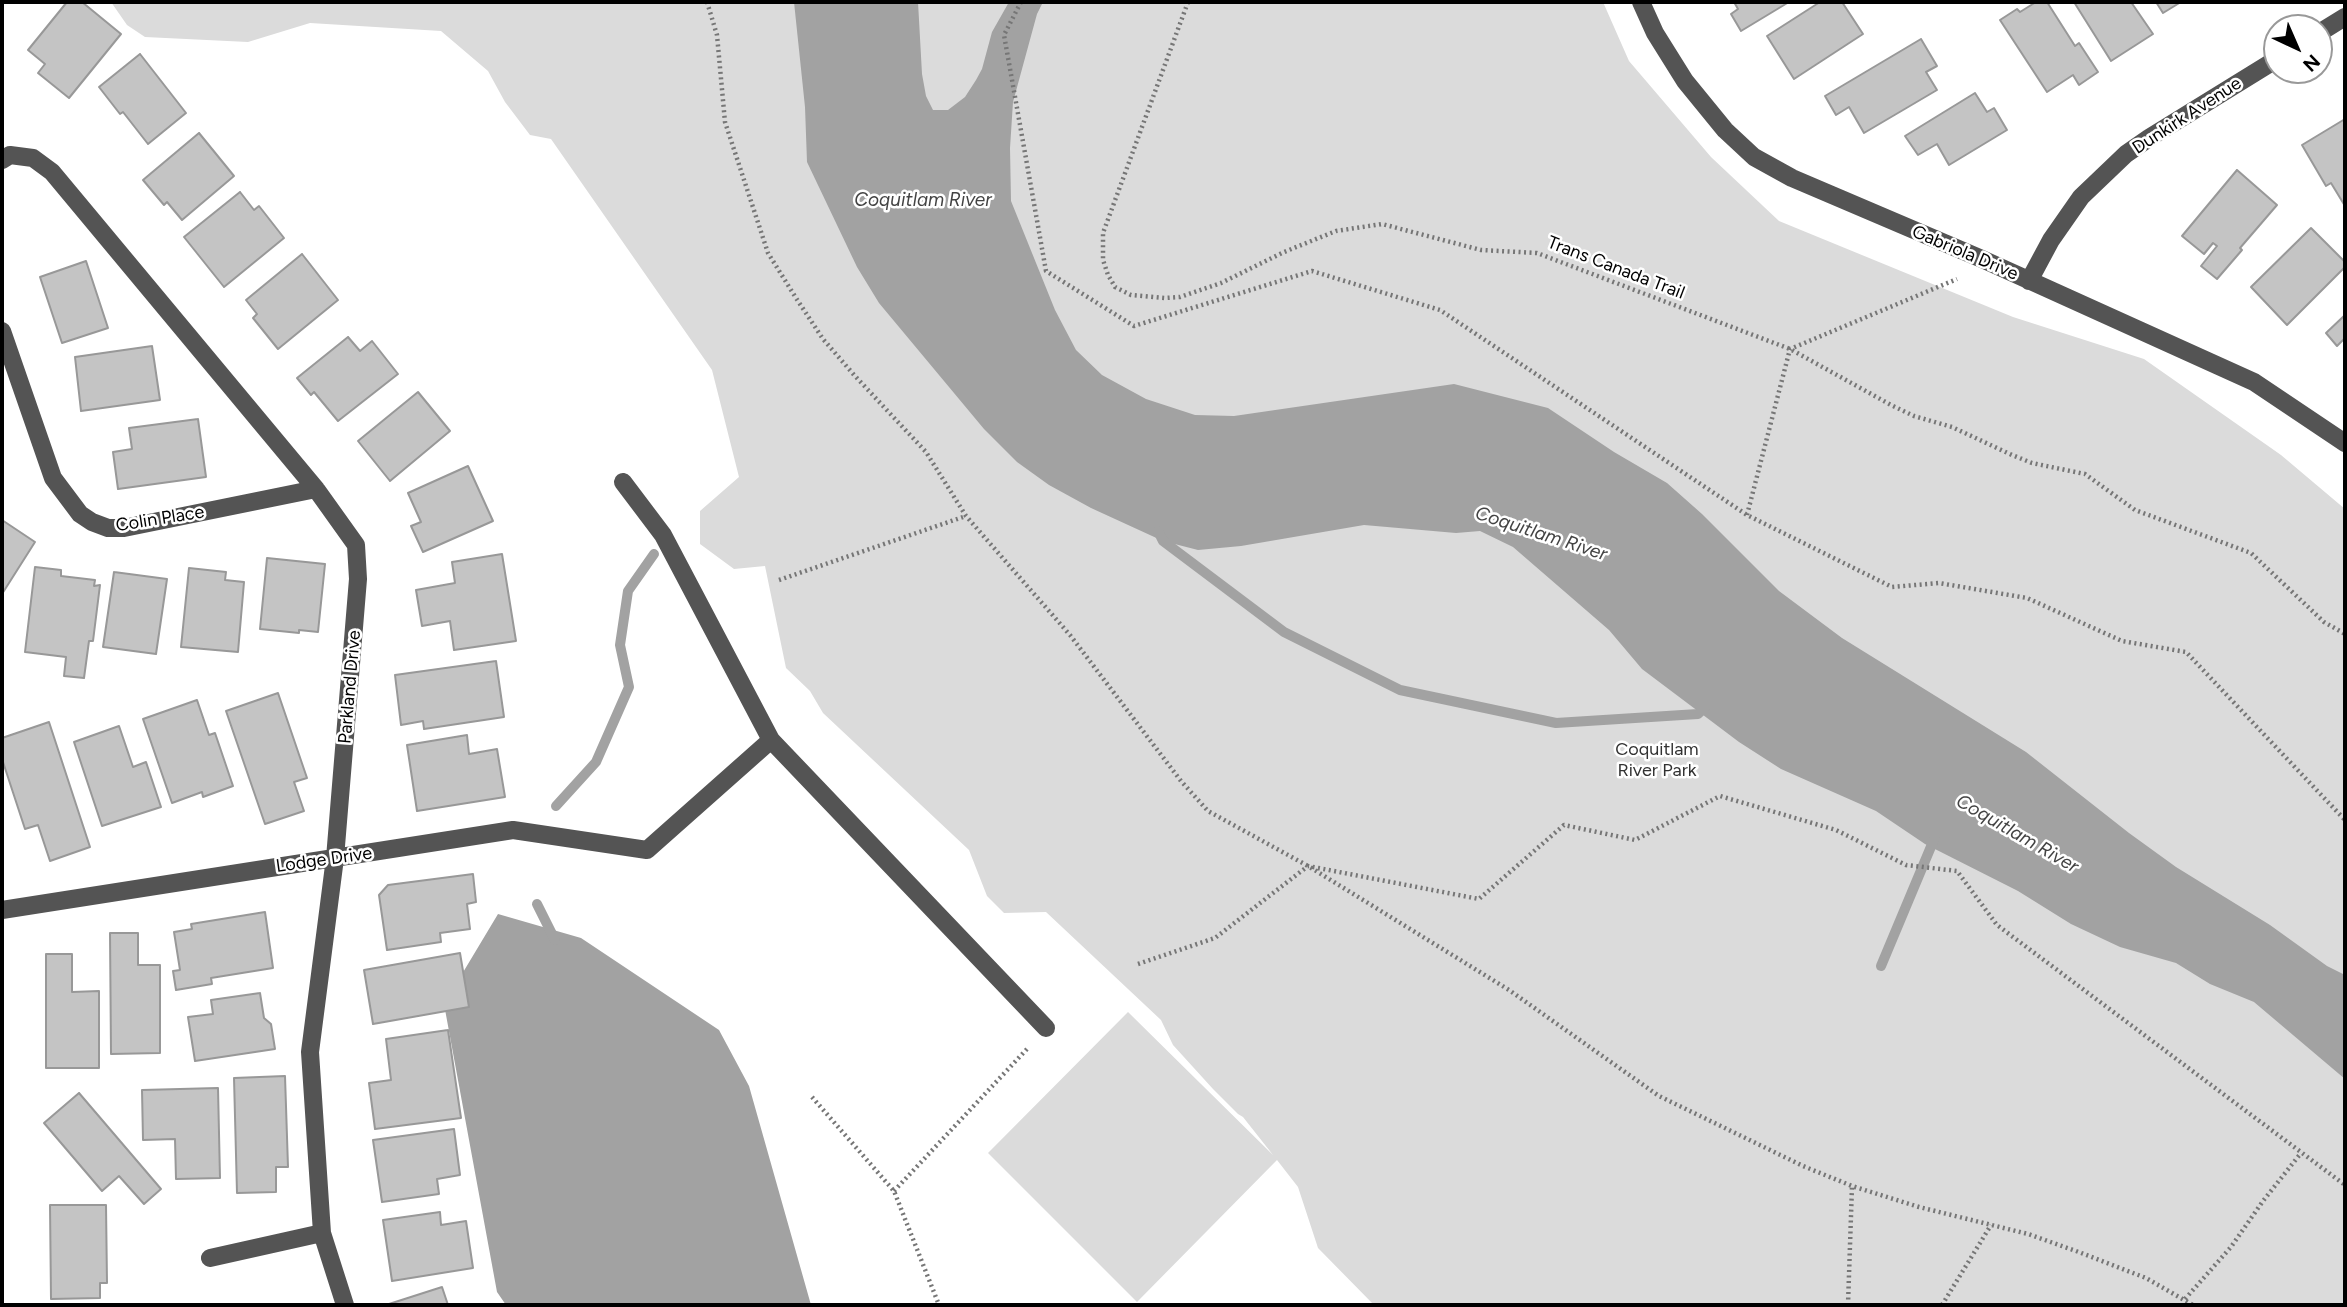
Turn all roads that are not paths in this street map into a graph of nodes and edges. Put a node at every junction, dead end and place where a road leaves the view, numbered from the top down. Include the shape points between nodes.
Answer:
1 (1640, 2) edge
2 (2263, 68) edge
3 (2, 160) edge
4 (2029, 281) junction
5 (2, 331) edge
6 (2345, 443) edge
7 (624, 482) dead end
8 (316, 489) junction
9 (771, 740) junction
10 (335, 858) junction
11 (2, 910) edge
12 (1046, 1028) road end
13 (323, 1234) junction
14 (210, 1258) dead end
15 (345, 1305) edge

1 - 4 street, Gabriola Drive via 1685,81 1754,157 1792,178
2 - 4 street, Dunkirk Avenue via 2149,138 2102,176 2051,240
3 - 8 street, Parkland Drive via 10,155 33,159 52,172
4 - 6 street, Gabriola Drive via 2254,382
5 - 8 street, Colin Place via 53,478 74,507 92,522 124,528
7 - 9 street via 663,535
8 - 10 street, Parkland Drive via 356,545 358,559
9 - 10 street, Lodge Drive via 647,850 513,831
9 - 12 street
10 - 11 street, Lodge Drive
10 - 13 street, Parkland Drive via 310,1052
13 - 14 street
13 - 15 street, Parkland Drive

